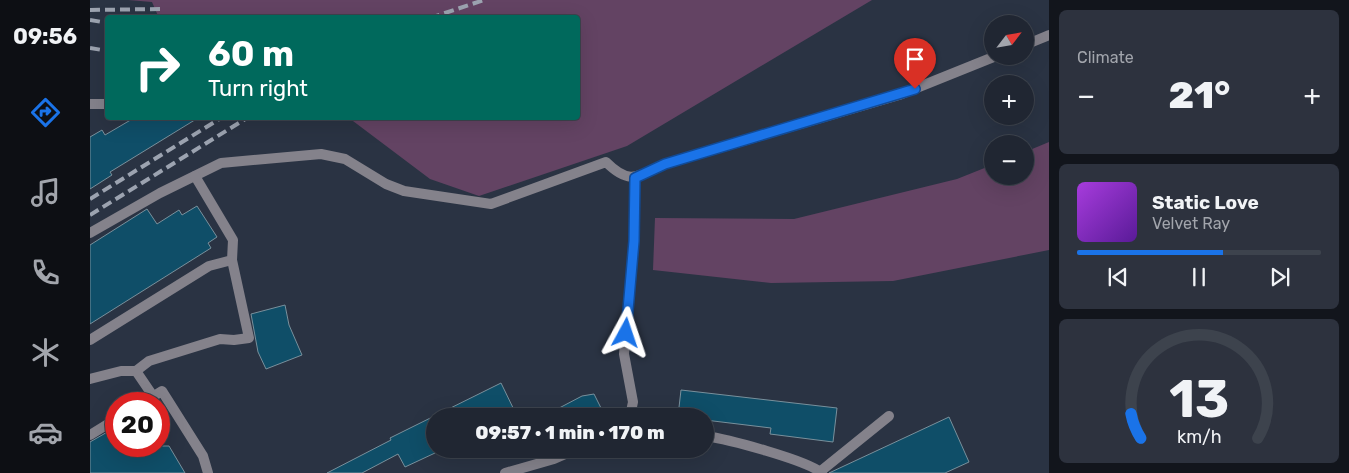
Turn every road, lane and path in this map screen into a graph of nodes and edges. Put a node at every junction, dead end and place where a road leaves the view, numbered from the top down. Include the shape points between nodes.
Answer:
1 (1049, 35) edge
2 (1034, 41) edge
3 (984, 61) edge
4 (90, 104) edge
5 (105, 104) edge
6 (195, 176) junction
7 (635, 178) junction
8 (90, 233) edge
9 (232, 260) junction
10 (90, 340) edge
11 (136, 371) junction
12 (90, 379) edge
13 (150, 392) edge
14 (170, 403) edge
15 (632, 408) edge
16 (889, 416) dead end
17 (105, 426) edge
18 (90, 435) edge
19 (714, 437) edge
20 (556, 458) edge
21 (822, 472) edge
22 (208, 473) edge
23 (505, 473) edge

1 - 2 lane
3 - 7 lane via 899,95 675,161
4 - 5 lane
6 - 7 lane via 221,164 321,154 345,159 404,191 491,204 606,162 618,174
6 - 8 lane
6 - 9 lane via 233,240
7 - 15 lane via 634,241 624,354
9 - 10 lane via 209,266
9 - 11 lane via 249,338 220,339 149,361
11 - 12 lane via 121,371
11 - 13 lane
14 - 22 lane via 203,456
16 - 21 lane
17 - 18 lane
19 - 21 lane
20 - 23 lane

